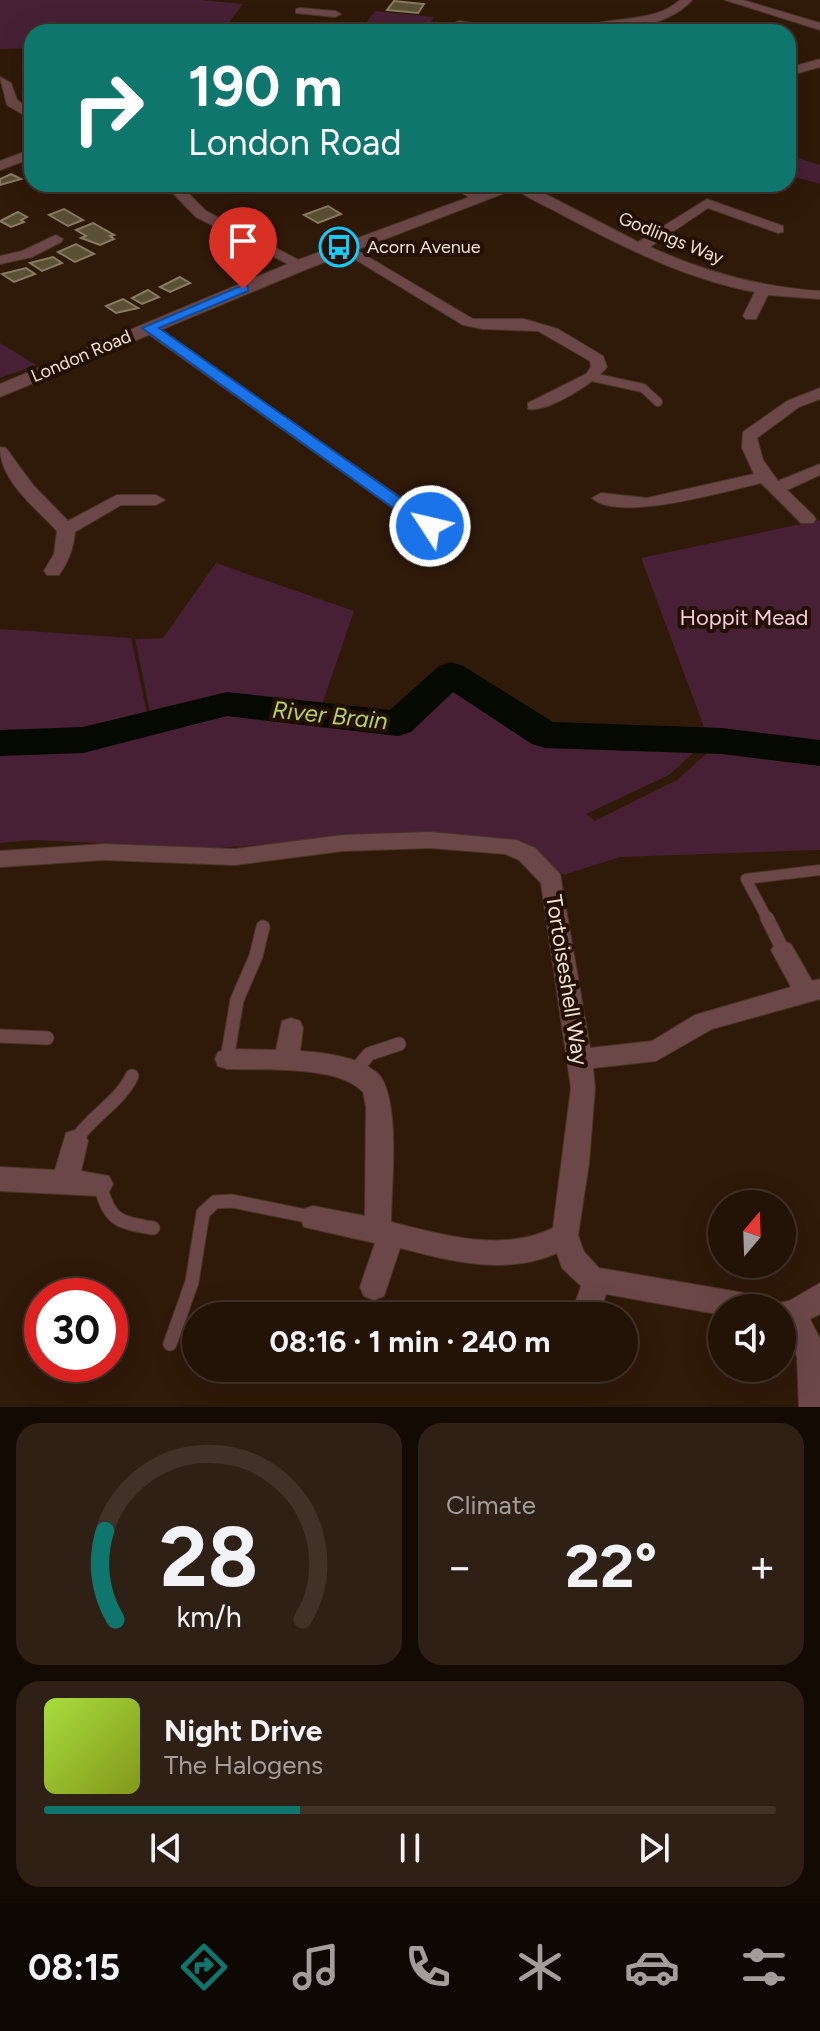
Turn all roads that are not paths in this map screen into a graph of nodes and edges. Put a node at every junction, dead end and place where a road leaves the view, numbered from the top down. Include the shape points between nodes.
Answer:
1 (327, 0) edge
2 (686, 0) edge
3 (731, 0) edge
4 (796, 0) edge
5 (300, 11) dead end
6 (318, 12) junction
7 (335, 14) dead end
8 (791, 17) junction
9 (619, 24) edge
10 (816, 25) edge
11 (819, 63) edge
12 (796, 70) edge
13 (0, 81) edge
14 (24, 111) edge
15 (24, 156) edge
16 (0, 166) edge
17 (179, 192) edge
18 (465, 192) edge
19 (499, 192) edge
20 (532, 192) edge
21 (479, 199) junction
22 (778, 229) dead end
23 (56, 239) dead end
24 (639, 248) junction
25 (348, 249) junction
26 (0, 260) edge
27 (301, 265) junction
28 (763, 290) junction
29 (820, 295) edge
30 (751, 316) dead end
31 (149, 328) junction
32 (592, 377) junction
33 (0, 391) edge
34 (820, 393) edge
35 (658, 402) dead end
36 (534, 406) dead end
37 (0, 452) edge
38 (820, 469) edge
39 (771, 483) junction
40 (601, 498) dead end
41 (156, 500) dead end
42 (807, 519) dead end
43 (430, 526) dead end
44 (66, 530) junction
45 (53, 571) dead end
46 (0, 859) edge
47 (820, 870) edge
48 (263, 927) dead end
49 (783, 950) joint
50 (813, 991) edge
51 (291, 1028) dead end
52 (0, 1036) edge
53 (47, 1038) dead end
54 (399, 1044) dead end
55 (227, 1059) joint
56 (580, 1059) junction
57 (286, 1062) junction
58 (354, 1072) junction
59 (132, 1076) dead end
60 (75, 1141) joint
61 (0, 1179) edge
62 (65, 1182) junction
63 (100, 1184) joint
64 (313, 1218) joint
65 (153, 1228) dead end
66 (385, 1233) junction
67 (565, 1235) junction
68 (597, 1280) junction
69 (374, 1287) dead end
70 (820, 1296) edge
71 (708, 1300) edge
72 (590, 1302) edge
73 (796, 1309) edge
74 (796, 1324) edge
75 (170, 1344) dead end
76 (813, 1407) edge

1 - 6 street
2 - 9 street via 655,19
3 - 8 street
4 - 8 street
5 - 6 street
6 - 7 street
8 - 10 street
11 - 12 street
13 - 14 street via 11,102
15 - 16 street
17 - 27 street via 201,214
18 - 21 lane
19 - 21 street, London Road
20 - 24 street, Godlings Way
21 - 25 street, London Road
22 - 24 street via 707,203
23 - 26 street
24 - 28 street, Godlings Way
25 - 27 street, London Road
25 - 32 street via 468,322 540,327 583,348 597,359 599,367
27 - 31 street, London Road
28 - 29 street, Godlings Way
28 - 30 street
31 - 33 street, London Road
31 - 43 street
32 - 35 lane via 643,388
32 - 36 street
34 - 39 street via 793,404 749,436 749,453
37 - 44 street
38 - 39 street
39 - 40 street via 647,503
39 - 42 street
41 - 44 street via 117,500
44 - 45 street via 63,554
46 - 56 street, Tortoiseshell Way via 104,852 235,857 343,843 430,840 508,846 527,854 552,880
47 - 49 lane via 746,879
48 - 55 lane via 237,1000
49 - 50 street
50 - 56 street via 704,1022 656,1051
51 - 57 street
52 - 53 lane
54 - 58 lane via 369,1054
55 - 57 street
56 - 67 street, Tortoiseshell Way via 581,1103
57 - 58 street
58 - 66 street via 376,1091
59 - 60 lane via 123,1095 79,1131
60 - 62 street
61 - 62 street
62 - 63 street
63 - 65 lane via 112,1215
64 - 66 street
64 - 75 lane via 232,1201 208,1206 200,1221 192,1282
66 - 67 street via 447,1249 487,1252 519,1251
66 - 69 street
67 - 68 street via 572,1259
68 - 71 street
68 - 72 street
70 - 73 street
74 - 76 street via 813,1355

